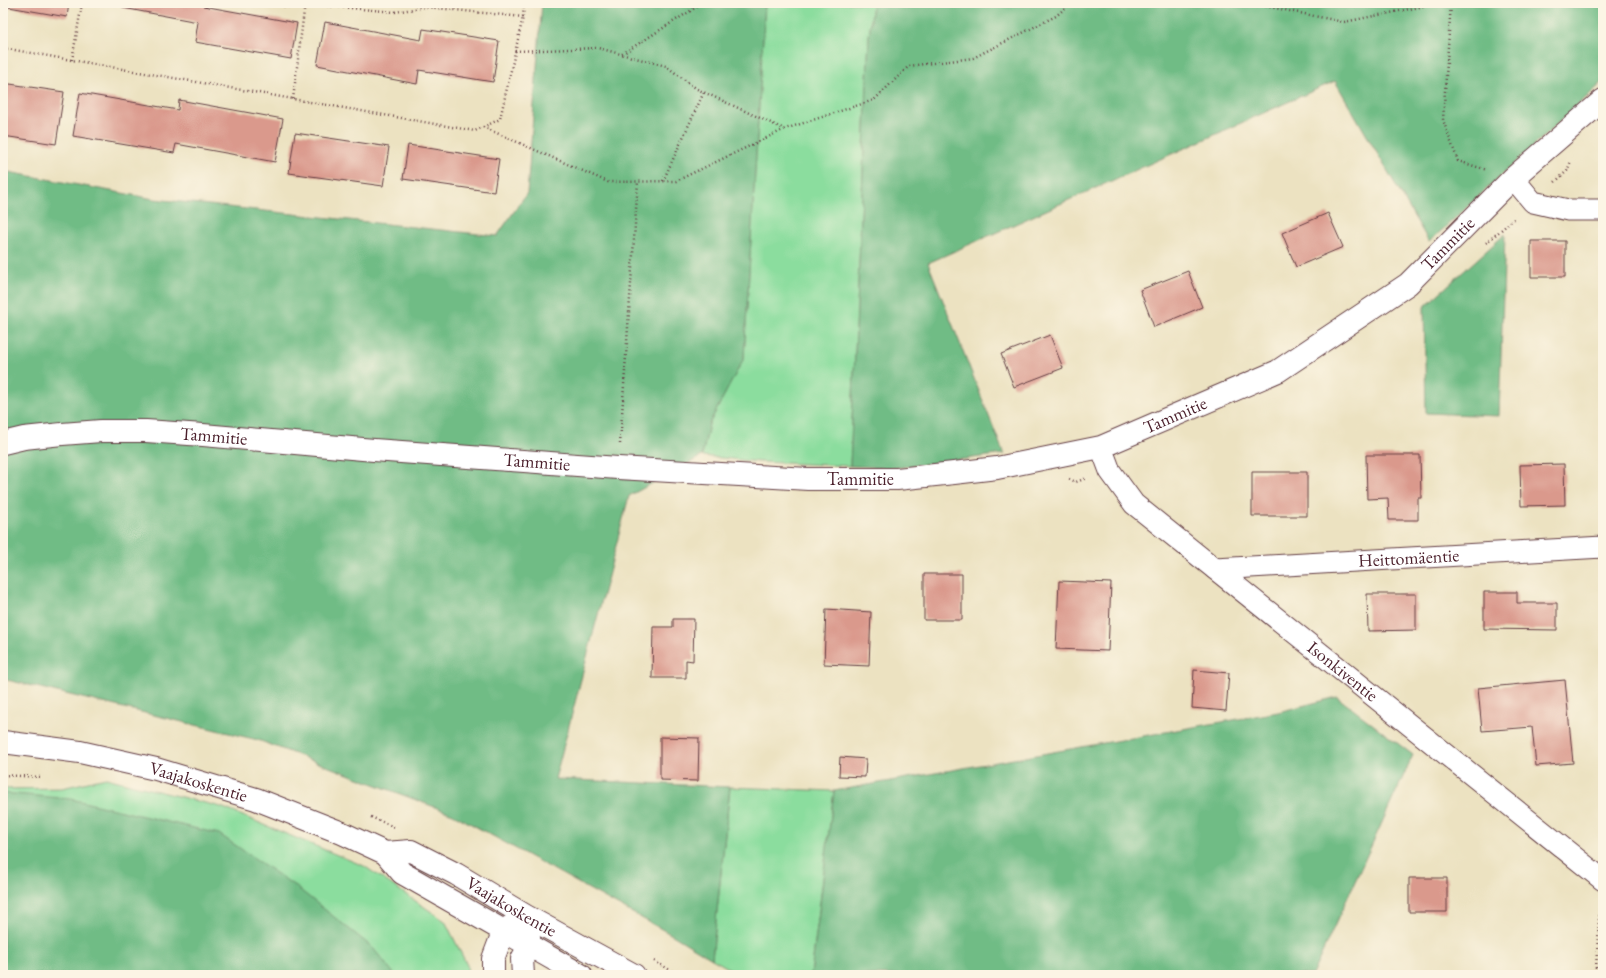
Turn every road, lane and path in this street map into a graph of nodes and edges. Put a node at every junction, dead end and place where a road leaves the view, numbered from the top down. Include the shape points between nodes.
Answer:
1 (82, 3) edge
2 (268, 3) edge
3 (524, 3) edge
4 (703, 3) edge
5 (1072, 3) edge
6 (1250, 3) edge
7 (1440, 3) edge
8 (1451, 3) edge
9 (305, 4) edge
10 (523, 17) junction
11 (3, 48) edge
12 (515, 51) junction
13 (621, 54) junction
14 (72, 60) junction
15 (704, 92) junction
16 (293, 99) junction
17 (1603, 100) edge
18 (483, 127) junction
19 (785, 130) junction
20 (1513, 178) junction
21 (638, 181) junction
22 (663, 181) junction
23 (1603, 210) edge
24 (3, 443) edge
25 (1101, 447) junction
26 (618, 468) junction
27 (1603, 547) edge
28 (1215, 569) junction
29 (3, 742) edge
30 (3, 775) edge
31 (40, 777) dead end
32 (385, 853) junction
33 (1603, 880) edge
34 (1599, 909) dead end
35 (526, 916) junction
36 (504, 930) junction
37 (530, 945) junction
38 (1596, 968) dead end
39 (493, 975) edge
40 (523, 975) edge
41 (581, 975) edge
42 (634, 975) edge

1 - 14 path
2 - 9 path via 288,7
3 - 10 path
4 - 13 path
5 - 19 path via 1056,16 973,58 909,66 874,100
6 - 7 path via 1344,22
8 - 20 path via 1443,120 1458,161
9 - 10 path via 395,12 426,7
9 - 16 path
10 - 12 path
11 - 14 path
12 - 13 path via 598,48
12 - 18 path via 500,119
13 - 15 path via 666,66
14 - 16 path
15 - 19 path
15 - 22 path
16 - 18 path via 475,131
17 - 20 street, Tammitie
18 - 21 path via 608,182
19 - 22 path via 676,181
20 - 23 street via 1533,202 1568,210
20 - 25 street, Tammitie via 1408,284 1278,371
21 - 22 path
21 - 26 path
24 - 26 street, Tammitie via 62,434 146,431
25 - 26 street, Tammitie via 997,468 897,479 808,479
25 - 28 street, Isonkiventie via 1110,471 1134,504
27 - 28 street, Heittomäentie
28 - 33 street, Isonkiventie
29 - 32 street, Vaajakoskentie via 80,752 156,769 256,799
30 - 31 path
32 - 35 street, Vaajakoskentie via 411,852 456,874
32 - 36 street, Vaajakoskentie via 402,873
34 - 38 path
35 - 36 street
35 - 37 street
35 - 42 street, Vaajakoskentie
36 - 37 street, Vaajakoskentie
36 - 39 street via 493,959
37 - 40 street via 522,959
37 - 41 street, Vaajakoskentie

